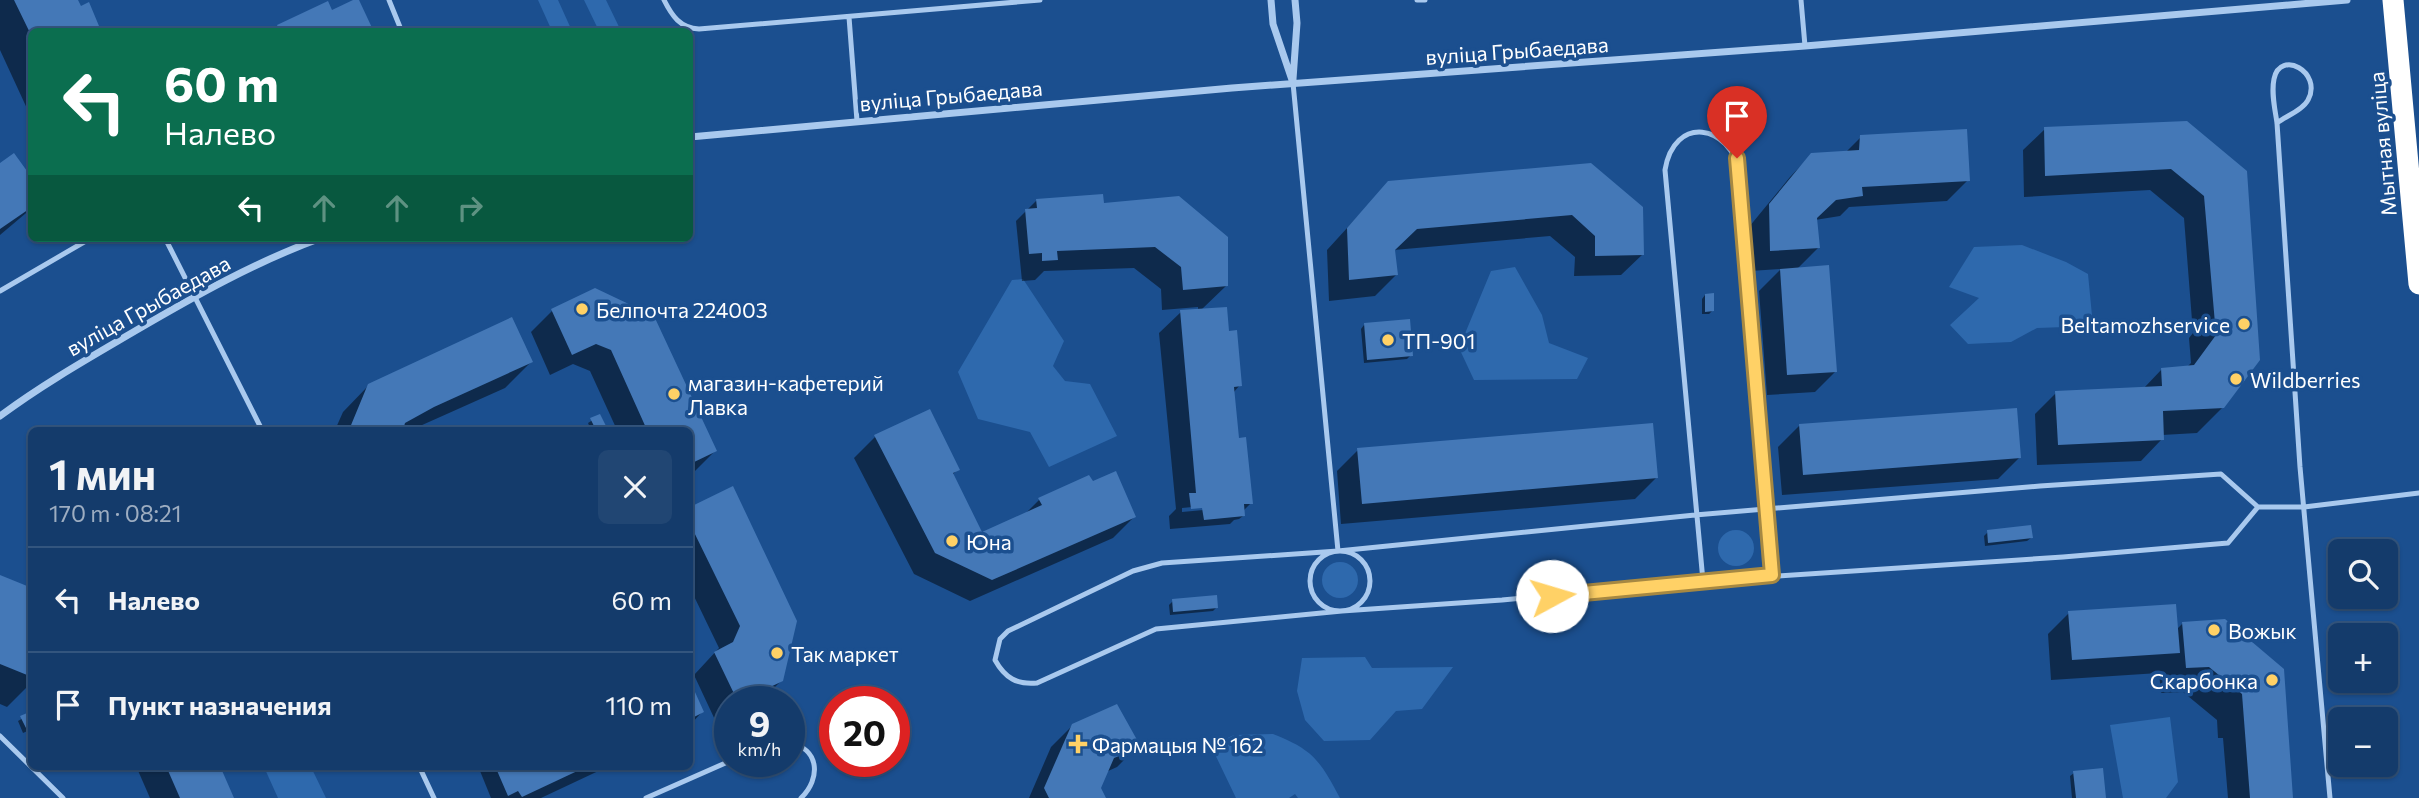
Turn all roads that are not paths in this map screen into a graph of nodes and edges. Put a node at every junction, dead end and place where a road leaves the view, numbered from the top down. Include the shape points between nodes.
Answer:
1 (389, 0) edge
2 (664, 0) edge
3 (1040, 0) edge
4 (1271, 0) edge
5 (1295, 0) edge
6 (1417, 0) edge
7 (1425, 0) edge
8 (1801, 0) edge
9 (2347, 0) edge
10 (2393, 0) edge
11 (849, 17) junction
12 (400, 28) edge
13 (690, 28) edge
14 (693, 29) edge
15 (1805, 46) junction
16 (1293, 83) junction
17 (857, 121) junction
18 (2277, 123) junction
19 (693, 137) edge
20 (84, 242) edge
21 (167, 242) edge
22 (310, 242) edge
23 (2419, 284) edge
24 (0, 291) edge
25 (195, 296) junction
26 (0, 416) edge
27 (260, 427) edge
28 (2419, 494) edge
29 (2304, 507) junction
30 (2258, 508) junction
31 (1765, 510) junction
32 (1695, 515) junction
33 (1338, 551) junction
34 (1772, 575) junction
35 (1703, 580) junction
36 (1342, 611) junction
37 (0, 736) edge
38 (805, 749) edge
39 (28, 764) edge
40 (714, 768) edge
41 (35, 770) edge
42 (421, 770) edge
43 (63, 798) edge
44 (434, 798) edge
45 (646, 798) edge
46 (801, 798) edge
47 (2330, 798) edge

1 - 12 lane
2 - 13 lane via 673,17
3 - 11 lane
4 - 16 street via 1273,24
5 - 16 street
6 - 7 lane
8 - 15 lane
9 - 15 street, вуліца Грыбаедава
10 - 23 highway, Мытная вуліца
11 - 14 lane
11 - 17 lane
15 - 16 street, вуліца Грыбаедава
16 - 17 street, вуліца Грыбаедава
16 - 33 lane
17 - 19 street, вуліца Грыбаедава
18 - 18 lane via 2309,98 2309,76 2296,66 2287,65 2274,75
18 - 29 lane
20 - 24 lane
21 - 25 lane
22 - 25 street, вуліца Грыбаедава
25 - 26 street, вуліца Грыбаедава via 44,384
25 - 27 lane
28 - 29 lane
29 - 30 lane
29 - 47 lane
30 - 31 lane via 2221,474
30 - 34 lane via 2228,544
31 - 32 lane
31 - 32 lane via 1740,174 1730,146 1701,132 1674,144 1665,170
31 - 34 lane
32 - 33 lane
32 - 35 lane
33 - 36 lane via 1358,557 1370,585 1367,595 1352,609
33 - 36 lane via 1319,559 1310,578 1315,598 1331,610
33 - 36 lane via 1162,564 1133,571 1008,631 1000,639 995,660 1011,679 1037,684 1156,629
34 - 35 lane
35 - 36 lane
37 - 39 lane
38 - 46 lane via 816,776
40 - 45 lane
41 - 43 lane
42 - 44 lane

